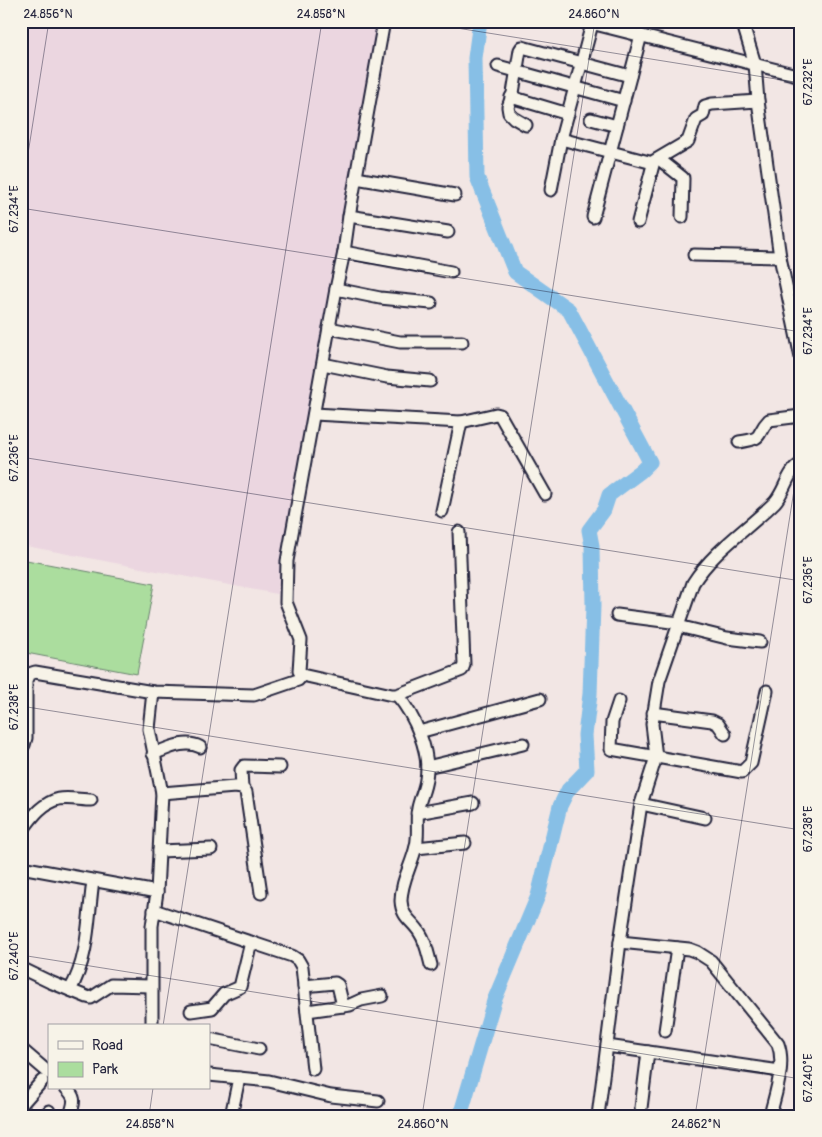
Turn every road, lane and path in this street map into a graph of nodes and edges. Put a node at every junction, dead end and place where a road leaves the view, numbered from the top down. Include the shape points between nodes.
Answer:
1 (384, 21) edge
2 (742, 21) edge
3 (587, 22) edge
4 (641, 35) junction
5 (582, 63) junction
6 (755, 64) junction
7 (498, 66) dead end
8 (517, 72) junction
9 (630, 76) junction
10 (801, 76) edge
11 (575, 88) junction
12 (511, 97) junction
13 (624, 101) junction
14 (758, 101) junction
15 (568, 114) junction
16 (591, 119) dead end
17 (526, 125) dead end
18 (617, 126) junction
19 (561, 140) junction
20 (610, 151) junction
21 (656, 161) junction
22 (356, 178) junction
23 (551, 190) dead end
24 (455, 195) dead end
25 (349, 216) junction
26 (593, 217) dead end
27 (682, 217) dead end
28 (638, 222) dead end
29 (448, 232) dead end
30 (344, 252) junction
31 (694, 254) dead end
32 (780, 257) junction
33 (451, 272) dead end
34 (336, 289) junction
35 (432, 303) dead end
36 (329, 328) junction
37 (462, 342) dead end
38 (801, 358) edge
39 (323, 364) junction
40 (430, 381) dead end
41 (314, 414) junction
42 (801, 416) edge
43 (461, 422) junction
44 (739, 442) dead end
45 (801, 464) edge
46 (545, 494) dead end
47 (442, 511) dead end
48 (460, 532) dead end
49 (618, 615) dead end
50 (679, 624) junction
51 (760, 642) dead end
52 (302, 675) junction
53 (767, 691) dead end
54 (152, 692) junction
55 (397, 694) junction
56 (540, 699) dead end
57 (619, 701) dead end
58 (653, 713) junction
59 (419, 732) junction
60 (725, 734) dead end
61 (523, 744) dead end
62 (21, 747) edge
63 (200, 747) dead end
64 (153, 754) junction
65 (656, 757) junction
66 (280, 767) dead end
67 (427, 767) junction
68 (242, 788) junction
69 (162, 793) junction
70 (91, 800) dead end
71 (473, 803) dead end
72 (642, 804) junction
73 (418, 813) junction
74 (705, 818) dead end
75 (21, 832) edge
76 (465, 843) dead end
77 (416, 848) junction
78 (211, 849) dead end
79 (159, 851) junction
80 (21, 867) edge
81 (93, 881) junction
82 (157, 892) junction
83 (261, 893) dead end
84 (154, 910) junction
85 (251, 942) junction
86 (620, 942) junction
87 (677, 948) junction
88 (431, 965) dead end
89 (21, 968) edge
90 (151, 986) junction
91 (304, 986) junction
92 (70, 990) junction
93 (382, 996) dead end
94 (343, 1006) junction
95 (190, 1011) dead end
96 (306, 1012) junction
97 (152, 1024) edge
98 (665, 1031) dead end
99 (210, 1039) edge
100 (607, 1046) junction
101 (21, 1049) edge
102 (259, 1049) dead end
103 (648, 1052) junction
104 (313, 1069) dead end
105 (780, 1071) junction
106 (210, 1075) edge
107 (45, 1077) edge
108 (240, 1078) junction
109 (68, 1090) edge
110 (378, 1101) dead end
111 (21, 1105) edge
112 (642, 1108) dead end
113 (73, 1115) edge
114 (231, 1116) edge
115 (598, 1116) edge
116 (770, 1116) edge

1 - 22 street
2 - 6 street
3 - 4 street
3 - 5 street
4 - 6 street
4 - 9 street
5 - 8 street via 522,47
5 - 9 street
5 - 11 street
6 - 10 street
6 - 14 street
7 - 8 street
8 - 11 street
8 - 12 street
9 - 13 street
11 - 13 street
11 - 15 street
12 - 15 street
12 - 17 street via 509,113
13 - 18 street
14 - 21 street via 705,106 688,141
14 - 32 street
15 - 19 street
16 - 18 street
18 - 20 street
19 - 20 street
19 - 23 street
20 - 21 street
20 - 26 street
21 - 27 street via 683,178
21 - 28 street
22 - 24 street
22 - 25 street
25 - 29 street
25 - 30 street
30 - 33 street
30 - 34 street
31 - 32 street
32 - 38 street
34 - 35 street via 380,298
34 - 36 street
36 - 37 street via 400,342
36 - 39 street
39 - 40 street via 387,377
39 - 41 street
41 - 43 street
41 - 52 street via 285,586 286,602 301,640 299,671
42 - 44 street via 769,420 757,438
43 - 46 street via 500,415
43 - 47 street
45 - 50 street via 774,502 699,573
48 - 55 street via 464,668
49 - 50 street
50 - 51 street via 726,638
50 - 58 street via 659,681
52 - 54 street via 298,680 254,695
52 - 55 street
53 - 65 street via 751,763 745,770 738,772
54 - 62 street via 35,672 30,674 26,680 26,738
54 - 64 street via 148,729
55 - 59 street
56 - 59 street
57 - 65 street via 612,722 611,749
58 - 60 street via 712,721
58 - 65 street
59 - 67 street
61 - 67 street
63 - 64 street via 187,744
64 - 69 street
65 - 72 street
66 - 68 street via 244,766 241,770
67 - 73 street
68 - 69 street
68 - 83 street via 246,792
69 - 79 street
70 - 75 street via 60,799 35,814
71 - 73 street
72 - 74 street
72 - 86 street
73 - 77 street
76 - 77 street
77 - 88 street via 405,876 401,900 405,916 425,942
78 - 79 street
79 - 82 street
80 - 81 street
81 - 82 street
81 - 92 street via 85,951
82 - 84 street
84 - 85 street
84 - 90 street
85 - 91 street via 298,960
85 - 95 street via 240,987 224,994 212,1008
86 - 87 street
86 - 100 street
87 - 98 street
87 - 105 street via 697,952 711,961 778,1044
89 - 92 street
90 - 92 street via 111,985 91,998
90 - 97 street
91 - 94 street via 335,983
91 - 96 street
93 - 94 street
94 - 96 street
96 - 104 street
99 - 102 street
100 - 103 street
100 - 115 street
101 - 107 street
103 - 105 street
103 - 112 street
105 - 116 street
106 - 108 street
107 - 111 street
108 - 110 street via 270,1081 331,1096
108 - 114 street
109 - 113 street via 74,1096

